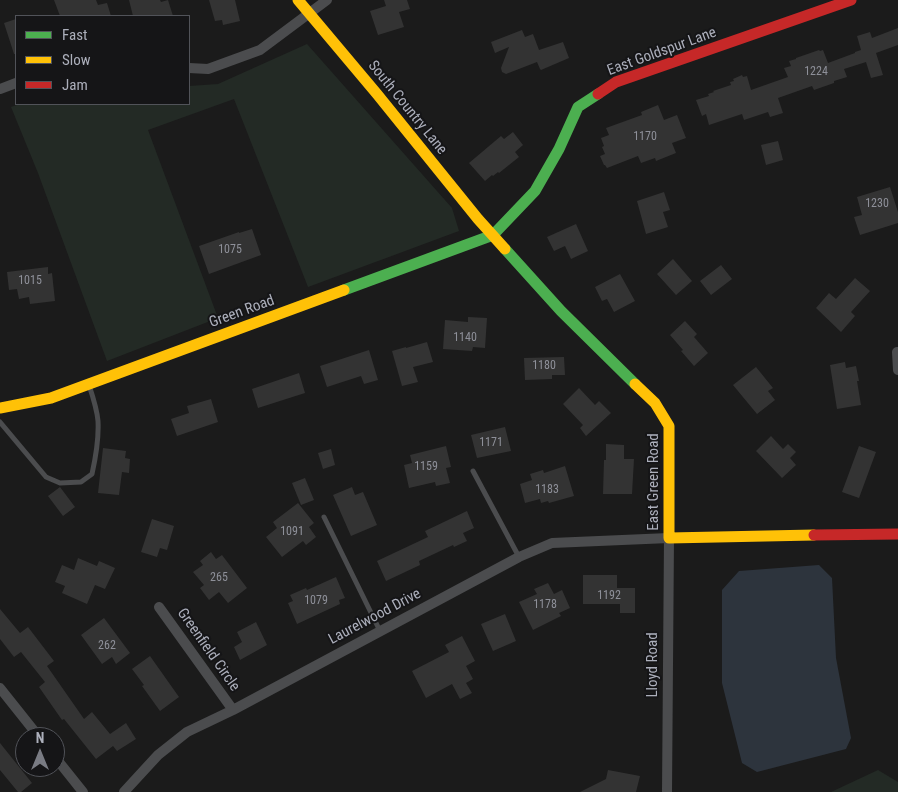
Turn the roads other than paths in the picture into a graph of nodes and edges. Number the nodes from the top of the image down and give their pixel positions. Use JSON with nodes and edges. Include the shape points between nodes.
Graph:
{"nodes":[{"id":1,"x":298,"y":0,"type":"edge"},
{"id":2,"x":327,"y":0,"type":"edge"},
{"id":3,"x":851,"y":0,"type":"edge"},
{"id":4,"x":309,"y":13,"type":"junction"},
{"id":5,"x":190,"y":68,"type":"edge"},
{"id":6,"x":15,"y":83,"type":"edge"},
{"id":7,"x":0,"y":89,"type":"edge"},
{"id":8,"x":493,"y":235,"type":"junction"},
{"id":9,"x":897,"y":352,"type":"edge"},
{"id":10,"x":898,"y":370,"type":"edge"},
{"id":11,"x":89,"y":384,"type":"junction"},
{"id":12,"x":0,"y":408,"type":"edge"},
{"id":13,"x":0,"y":422,"type":"edge"},
{"id":14,"x":473,"y":471,"type":"dead end"},
{"id":15,"x":324,"y":517,"type":"dead end"},
{"id":16,"x":898,"y":534,"type":"edge"},
{"id":17,"x":669,"y":538,"type":"junction"},
{"id":18,"x":519,"y":557,"type":"junction"},
{"id":19,"x":159,"y":607,"type":"dead end"},
{"id":20,"x":380,"y":632,"type":"junction"},
{"id":21,"x":0,"y":688,"type":"edge"},
{"id":22,"x":233,"y":710,"type":"junction"},
{"id":23,"x":31,"y":727,"type":"edge"},
{"id":24,"x":65,"y":770,"type":"edge"},
{"id":25,"x":82,"y":792,"type":"edge"},
{"id":26,"x":124,"y":792,"type":"edge"},
{"id":27,"x":667,"y":792,"type":"edge"}],
"edges":[{"from":1,"to":4,"type":"street","name":"South Country Lane"},
{"from":2,"to":4,"type":"street"},
{"from":3,"to":8,"type":"street","name":"East Goldspur Lane","via":[[616,82],[578,107],[535,191]]},
{"from":4,"to":5,"type":"street","via":[[260,50],[208,69]]},
{"from":4,"to":8,"type":"street","name":"South Country Lane"},
{"from":6,"to":7,"type":"street"},
{"from":8,"to":11,"type":"street","name":"Green Road"},
{"from":8,"to":17,"type":"street","name":"East Green Road","via":[[561,311],[654,403],[669,426]]},
{"from":9,"to":10,"type":"street"},
{"from":11,"to":12,"type":"street","name":"Green Road","via":[[51,398]]},
{"from":11,"to":13,"type":"lane","via":[[98,421],[97,450],[92,474],[81,482],[60,483],[46,477]]},
{"from":14,"to":18,"type":"lane"},
{"from":15,"to":20,"type":"lane"},
{"from":16,"to":17,"type":"street","name":"East Green Road"},
{"from":17,"to":18,"type":"street","name":"Laurelwood Drive","via":[[552,543]]},
{"from":17,"to":27,"type":"street","name":"Lloyd Road"},
{"from":18,"to":20,"type":"street","name":"Laurelwood Drive"},
{"from":19,"to":22,"type":"street","name":"Greenfield Circle"},
{"from":20,"to":22,"type":"street","name":"Laurelwood Drive"},
{"from":21,"to":23,"type":"street"},
{"from":22,"to":26,"type":"street","name":"Laurelwood Drive","via":[[187,732],[158,755]]},
{"from":24,"to":25,"type":"street"}]}
